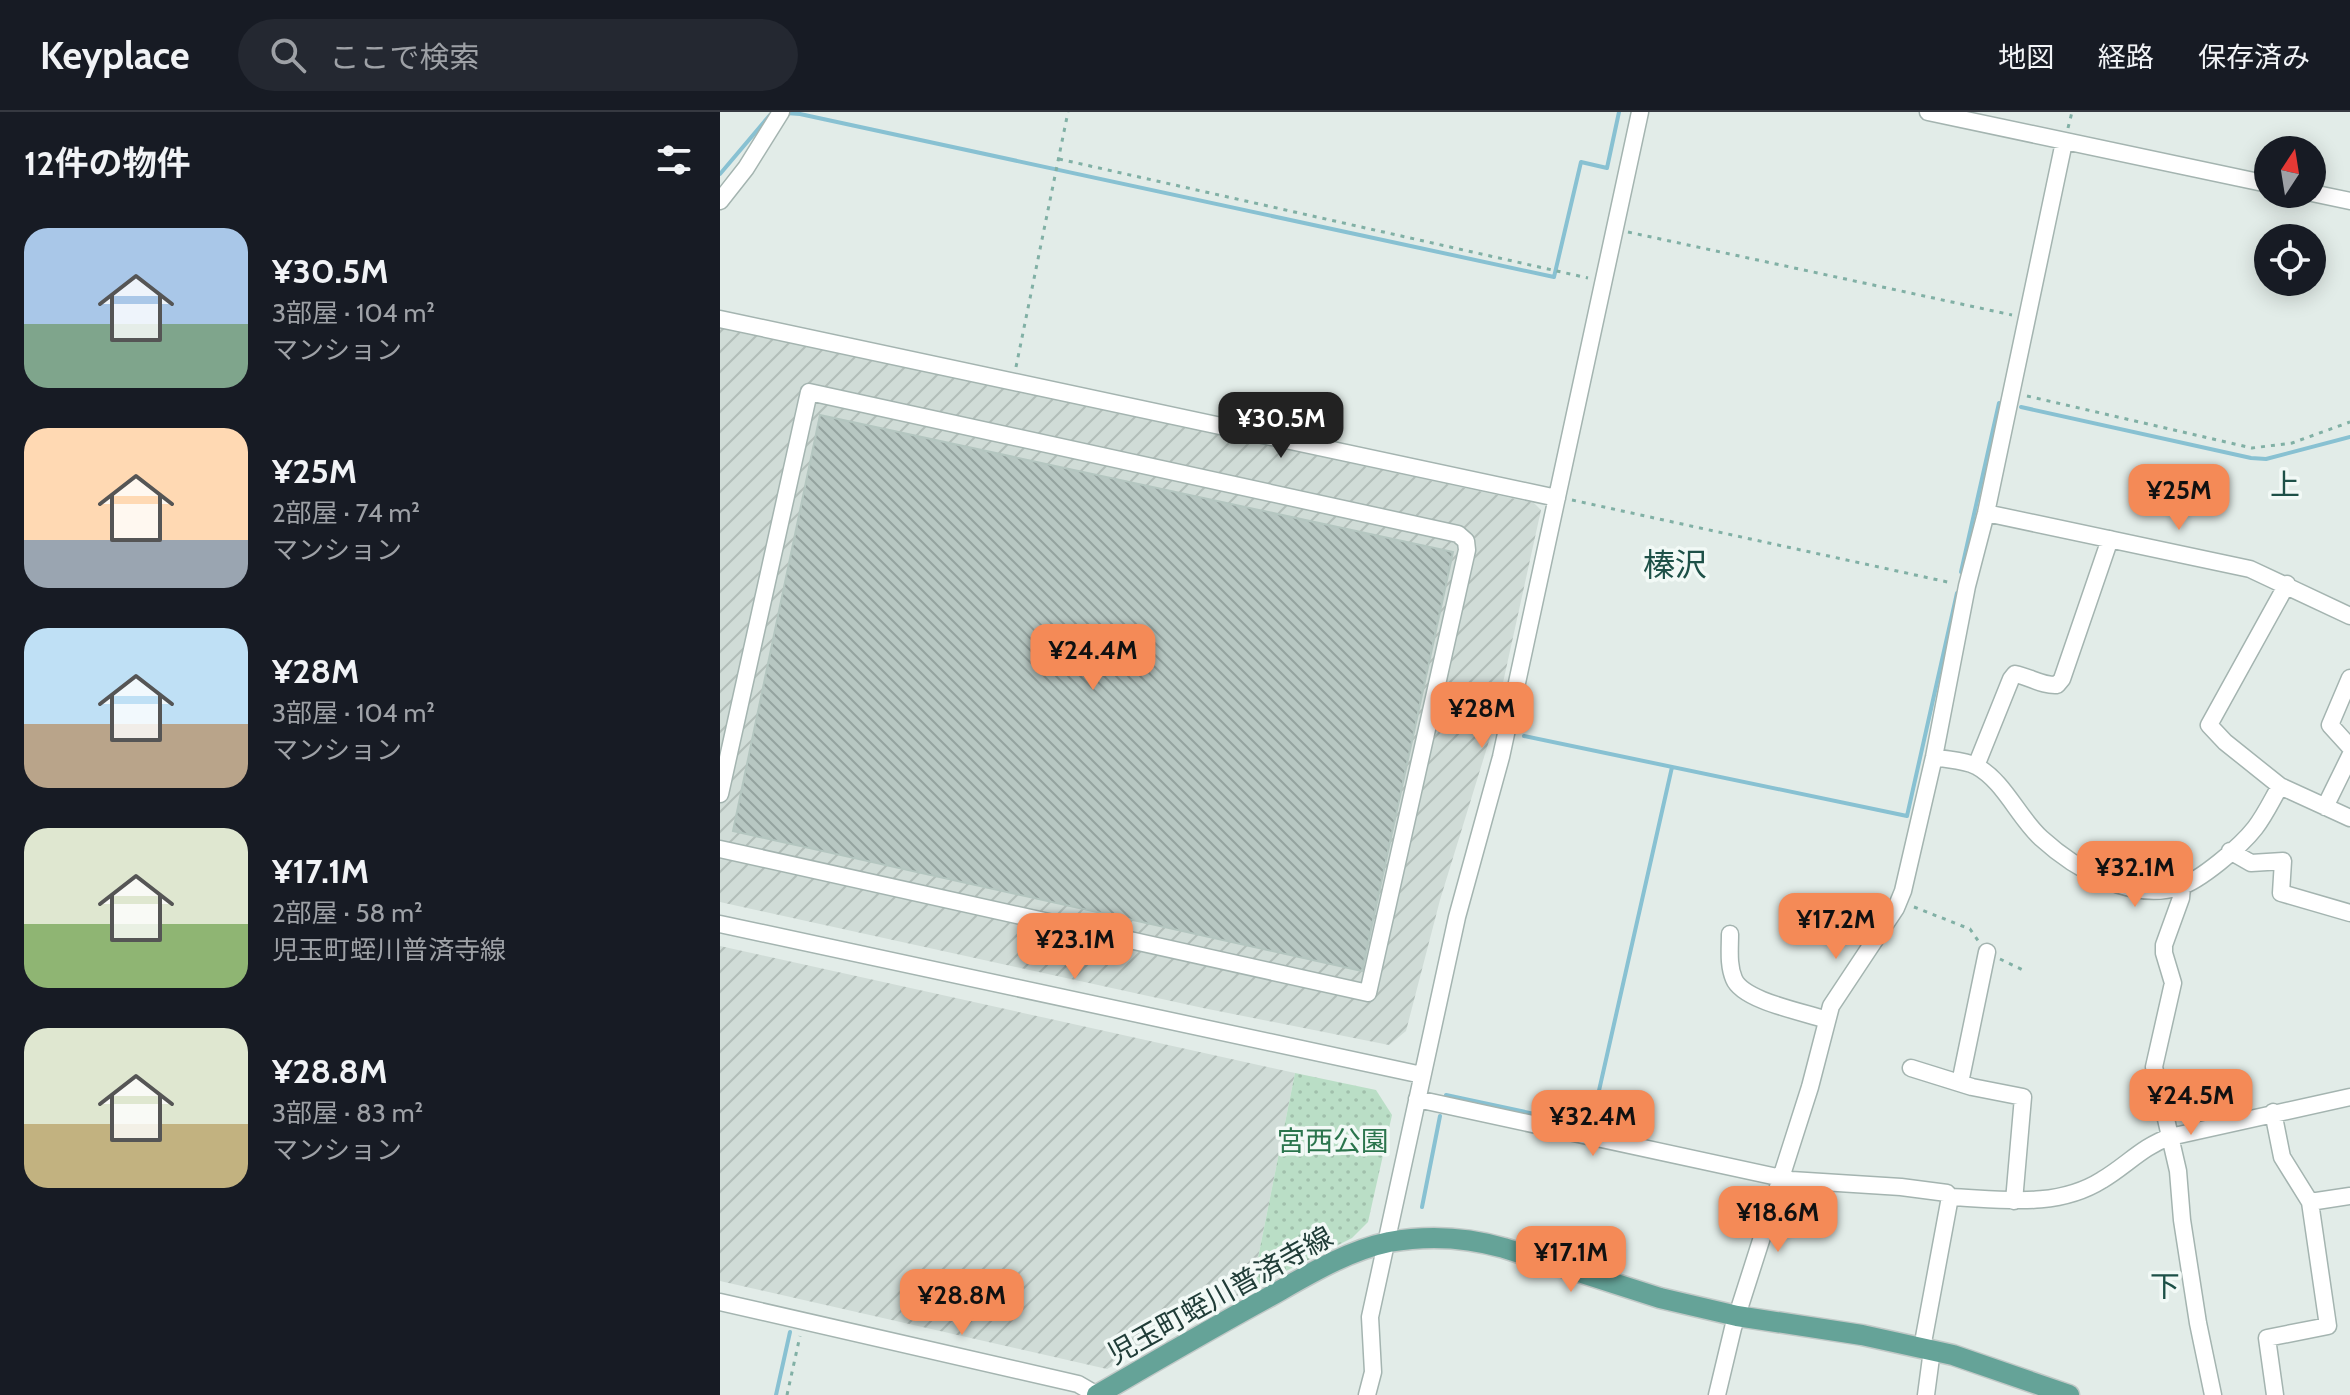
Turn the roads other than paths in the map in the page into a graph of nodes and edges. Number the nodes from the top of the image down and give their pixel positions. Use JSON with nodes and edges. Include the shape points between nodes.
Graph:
{"nodes":[{"id":1,"x":781,"y":112,"type":"edge"},
{"id":2,"x":1640,"y":112,"type":"edge"},
{"id":3,"x":1928,"y":112,"type":"edge"},
{"id":4,"x":2064,"y":142,"type":"junction"},
{"id":5,"x":2254,"y":181,"type":"edge"},
{"id":6,"x":2326,"y":196,"type":"edge"},
{"id":7,"x":720,"y":201,"type":"edge"},
{"id":8,"x":2350,"y":201,"type":"edge"},
{"id":9,"x":720,"y":319,"type":"edge"},
{"id":10,"x":1557,"y":498,"type":"junction"},
{"id":11,"x":1986,"y":513,"type":"junction"},
{"id":12,"x":2110,"y":539,"type":"junction"},
{"id":13,"x":2287,"y":584,"type":"junction"},
{"id":14,"x":2350,"y":616,"type":"edge"},
{"id":15,"x":2350,"y":678,"type":"edge"},
{"id":16,"x":2350,"y":747,"type":"edge"},
{"id":17,"x":2350,"y":756,"type":"edge"},
{"id":18,"x":1934,"y":757,"type":"junction"},
{"id":19,"x":1976,"y":766,"type":"junction"},
{"id":20,"x":2280,"y":786,"type":"junction"},
{"id":21,"x":720,"y":794,"type":"edge"},
{"id":22,"x":2325,"y":807,"type":"junction"},
{"id":23,"x":2350,"y":818,"type":"edge"},
{"id":24,"x":720,"y":849,"type":"edge"},
{"id":25,"x":2230,"y":851,"type":"junction"},
{"id":26,"x":2182,"y":887,"type":"junction"},
{"id":27,"x":2350,"y":913,"type":"edge"},
{"id":28,"x":720,"y":924,"type":"edge"},
{"id":29,"x":1730,"y":934,"type":"dead end"},
{"id":30,"x":1987,"y":952,"type":"road end"},
{"id":31,"x":1827,"y":1020,"type":"junction"},
{"id":32,"x":1911,"y":1068,"type":"dead end"},
{"id":33,"x":1422,"y":1075,"type":"junction"},
{"id":34,"x":1960,"y":1083,"type":"junction"},
{"id":35,"x":2350,"y":1097,"type":"edge"},
{"id":36,"x":1417,"y":1099,"type":"junction"},
{"id":37,"x":2273,"y":1112,"type":"junction"},
{"id":38,"x":2170,"y":1137,"type":"junction"},
{"id":39,"x":1779,"y":1178,"type":"junction"},
{"id":40,"x":2350,"y":1196,"type":"edge"},
{"id":41,"x":1950,"y":1197,"type":"junction"},
{"id":42,"x":2014,"y":1201,"type":"junction"},
{"id":43,"x":2310,"y":1202,"type":"junction"},
{"id":44,"x":1387,"y":1242,"type":"junction"},
{"id":45,"x":720,"y":1302,"type":"edge"},
{"id":46,"x":1737,"y":1316,"type":"junction"},
{"id":47,"x":1927,"y":1349,"type":"junction"},
{"id":48,"x":1097,"y":1395,"type":"edge"},
{"id":49,"x":1367,"y":1395,"type":"edge"},
{"id":50,"x":1717,"y":1395,"type":"edge"},
{"id":51,"x":1926,"y":1395,"type":"edge"},
{"id":52,"x":2069,"y":1395,"type":"edge"},
{"id":53,"x":2213,"y":1395,"type":"edge"},
{"id":54,"x":2275,"y":1395,"type":"edge"}],
"edges":[{"from":1,"to":7,"type":"street"},
{"from":2,"to":10,"type":"street"},
{"from":3,"to":4,"type":"street"},
{"from":4,"to":5,"type":"street"},
{"from":4,"to":11,"type":"street"},
{"from":6,"to":8,"type":"street"},
{"from":9,"to":10,"type":"street"},
{"from":10,"to":33,"type":"street","via":[[1501,757],[1457,917]]},
{"from":11,"to":12,"type":"street"},
{"from":11,"to":18,"type":"street"},
{"from":12,"to":13,"type":"street","via":[[2250,569]]},
{"from":12,"to":19,"type":"street","via":[[2062,679],[2050,686],[2015,674]]},
{"from":13,"to":14,"type":"street"},
{"from":13,"to":20,"type":"street","via":[[2209,725]]},
{"from":15,"to":16,"type":"street","via":[[2330,725]]},
{"from":17,"to":22,"type":"street"},
{"from":18,"to":19,"type":"street"},
{"from":18,"to":31,"type":"street","via":[[1899,901]]},
{"from":19,"to":26,"type":"street","via":[[2025,822],[2068,860],[2132,889]]},
{"from":20,"to":22,"type":"street"},
{"from":20,"to":25,"type":"street","via":[[2255,829]]},
{"from":21,"to":24,"type":"street","via":[[809,392],[1458,534],[1466,541],[1368,993]]},
{"from":22,"to":23,"type":"street"},
{"from":25,"to":26,"type":"street"},
{"from":25,"to":27,"type":"street","via":[[2251,863],[2283,861],[2281,893]]},
{"from":26,"to":38,"type":"street","via":[[2164,945],[2173,983],[2154,1067]]},
{"from":28,"to":33,"type":"street"},
{"from":29,"to":31,"type":"street","via":[[1738,987]]},
{"from":30,"to":34,"type":"street"},
{"from":31,"to":39,"type":"street"},
{"from":32,"to":34,"type":"street"},
{"from":33,"to":36,"type":"street"},
{"from":34,"to":42,"type":"street","via":[[2023,1097]]},
{"from":35,"to":37,"type":"street"},
{"from":36,"to":39,"type":"street"},
{"from":36,"to":44,"type":"street"},
{"from":37,"to":38,"type":"street"},
{"from":37,"to":43,"type":"street","via":[[2282,1157]]},
{"from":38,"to":42,"type":"street","via":[[2082,1190]]},
{"from":38,"to":53,"type":"street"},
{"from":39,"to":41,"type":"street","via":[[1901,1187]]},
{"from":39,"to":46,"type":"street"},
{"from":40,"to":43,"type":"street"},
{"from":41,"to":42,"type":"street"},
{"from":41,"to":47,"type":"street"},
{"from":43,"to":54,"type":"street","via":[[2328,1326],[2267,1338]]},
{"from":44,"to":46,"type":"main road","name":"児玉町蛭川普済寺線","via":[[1442,1237],[1484,1242],[1637,1292]]},
{"from":44,"to":48,"type":"main road","name":"児玉町蛭川普済寺線","via":[[1325,1266]]},
{"from":44,"to":49,"type":"street","via":[[1370,1317],[1373,1372]]},
{"from":45,"to":48,"type":"street","via":[[1078,1384]]},
{"from":46,"to":47,"type":"main road","name":"児玉町蛭川普済寺線"},
{"from":46,"to":50,"type":"street"},
{"from":47,"to":51,"type":"street"},
{"from":47,"to":52,"type":"main road","name":"児玉町蛭川普済寺線"}]}
